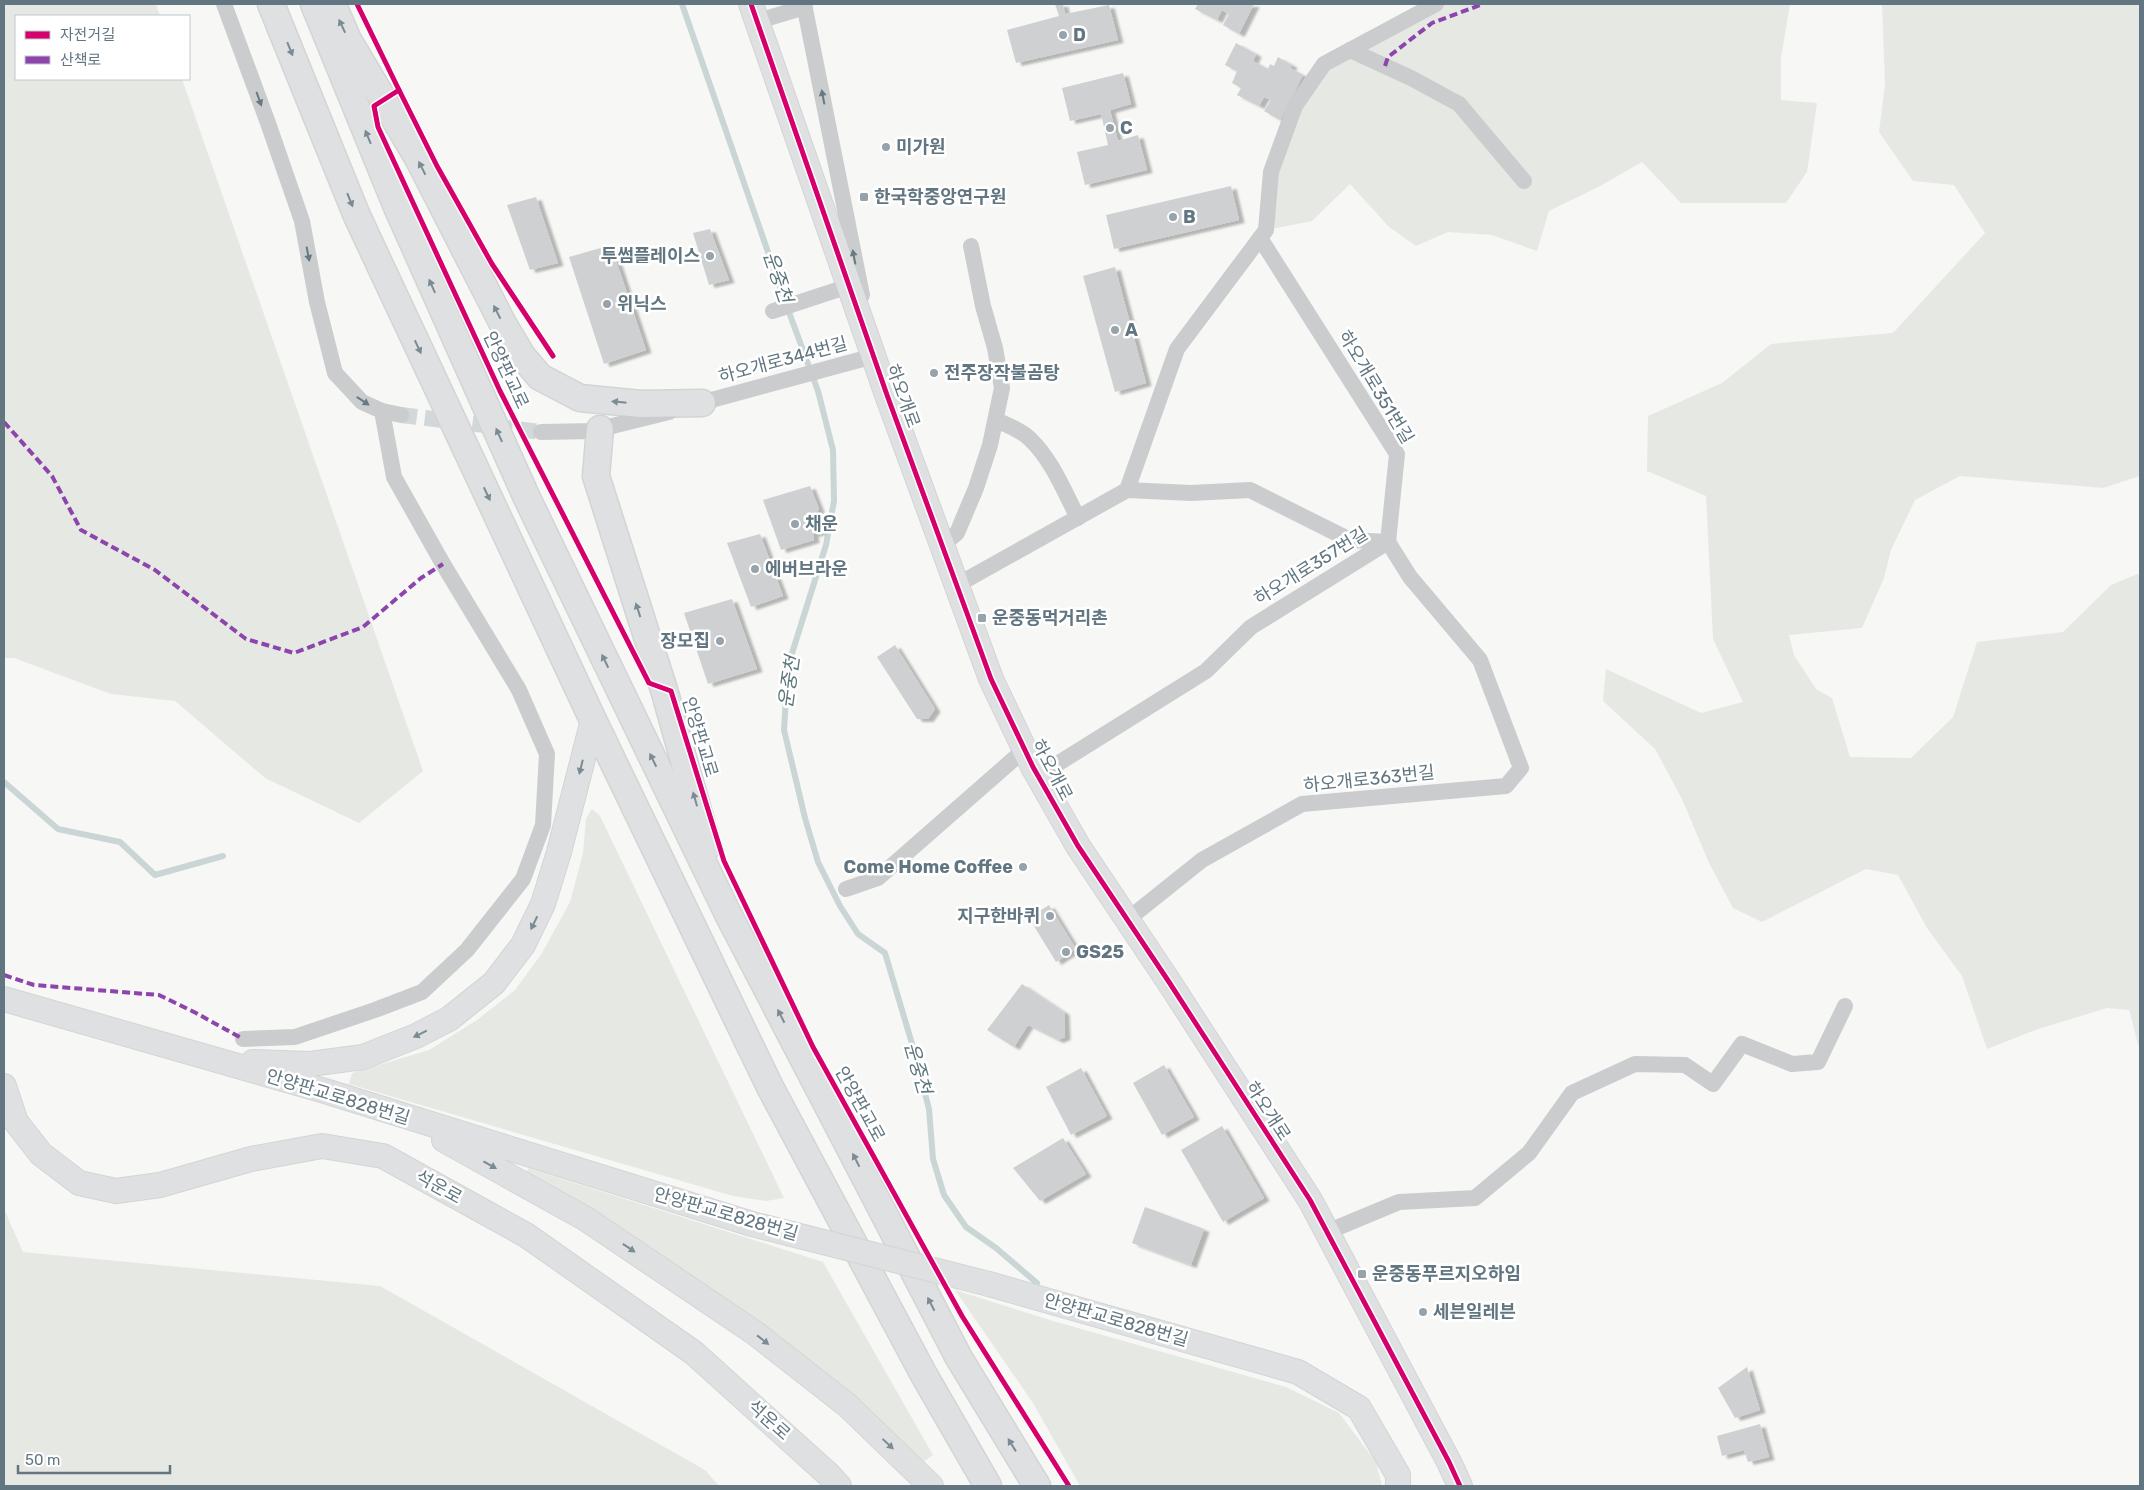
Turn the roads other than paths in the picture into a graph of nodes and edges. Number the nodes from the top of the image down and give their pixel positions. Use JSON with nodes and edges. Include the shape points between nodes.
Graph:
{"nodes":[{"id":1,"x":224,"y":4,"type":"edge"},
{"id":2,"x":271,"y":4,"type":"edge"},
{"id":3,"x":314,"y":4,"type":"edge"},
{"id":4,"x":332,"y":4,"type":"edge"},
{"id":5,"x":1436,"y":4,"type":"edge"},
{"id":6,"x":804,"y":5,"type":"edge"},
{"id":7,"x":754,"y":12,"type":"edge"},
{"id":8,"x":1350,"y":50,"type":"junction"},
{"id":9,"x":1524,"y":181,"type":"dead end"},
{"id":10,"x":1260,"y":238,"type":"junction"},
{"id":11,"x":971,"y":246,"type":"dead end"},
{"id":12,"x":849,"y":286,"type":"junction"},
{"id":13,"x":773,"y":312,"type":"dead end"},
{"id":14,"x":874,"y":356,"type":"junction"},
{"id":15,"x":702,"y":403,"type":"junction"},
{"id":16,"x":382,"y":411,"type":"junction"},
{"id":17,"x":401,"y":415,"type":"tunnel mouth"},
{"id":18,"x":996,"y":420,"type":"junction"},
{"id":19,"x":600,"y":429,"type":"junction"},
{"id":20,"x":542,"y":432,"type":"tunnel mouth"},
{"id":21,"x":1127,"y":490,"type":"junction"},
{"id":22,"x":1078,"y":518,"type":"junction"},
{"id":23,"x":1388,"y":542,"type":"junction"},
{"id":24,"x":942,"y":545,"type":"junction"},
{"id":25,"x":957,"y":585,"type":"junction"},
{"id":26,"x":593,"y":720,"type":"junction"},
{"id":27,"x":1024,"y":750,"type":"junction"},
{"id":28,"x":1521,"y":768,"type":"joint"},
{"id":29,"x":1038,"y":776,"type":"junction"},
{"id":30,"x":846,"y":889,"type":"dead end"},
{"id":31,"x":728,"y":914,"type":"junction"},
{"id":32,"x":1127,"y":920,"type":"junction"},
{"id":33,"x":4,"y":999,"type":"edge"},
{"id":34,"x":1845,"y":1006,"type":"dead end"},
{"id":35,"x":243,"y":1039,"type":"dead end"},
{"id":36,"x":226,"y":1063,"type":"junction"},
{"id":37,"x":4,"y":1086,"type":"edge"},
{"id":38,"x":401,"y":1116,"type":"junction"},
{"id":39,"x":1327,"y":1232,"type":"junction"},
{"id":40,"x":839,"y":1486,"type":"edge"},
{"id":41,"x":931,"y":1486,"type":"edge"},
{"id":42,"x":988,"y":1486,"type":"edge"},
{"id":43,"x":1037,"y":1486,"type":"edge"},
{"id":44,"x":1398,"y":1486,"type":"edge"},
{"id":45,"x":1460,"y":1486,"type":"edge"}],
"edges":[{"from":1,"to":16,"type":"street","one_way":true,"via":[[302,222],[335,373],[362,402]]},
{"from":2,"to":26,"type":"main road","one_way":true,"via":[[357,216]]},
{"from":31,"to":3,"type":"main road","name":"안양판교로","one_way":true,"via":[[522,487],[397,208]]},
{"from":15,"to":4,"type":"main road","one_way":true,"via":[[641,404],[580,398],[540,377],[522,356],[503,324],[418,158],[348,40]]},
{"from":5,"to":8,"type":"street"},
{"from":6,"to":7,"type":"street"},
{"from":14,"to":6,"type":"street","one_way":true},
{"from":7,"to":12,"type":"street","name":"하오개로"},
{"from":8,"to":9,"type":"street","via":[[1458,104]]},
{"from":8,"to":10,"type":"street","via":[[1324,64],[1295,106],[1271,172],[1266,230]]},
{"from":10,"to":21,"type":"street","via":[[1177,349]]},
{"from":10,"to":23,"type":"street","name":"하오개로351번길","via":[[1396,454]]},
{"from":11,"to":18,"type":"street","via":[[1001,380]]},
{"from":12,"to":13,"type":"street"},
{"from":12,"to":14,"type":"street","name":"하오개로"},
{"from":14,"to":15,"type":"street","name":"하오개로344번길"},
{"from":14,"to":24,"type":"street","name":"하오개로"},
{"from":15,"to":19,"type":"street","name":"하오개로344번길"},
{"from":16,"to":17,"type":"street"},
{"from":16,"to":35,"type":"street","via":[[394,476],[519,690],[547,754],[543,826],[523,879],[467,950],[422,992],[295,1037]]},
{"from":18,"to":22,"type":"street","via":[[1029,437],[1058,479]]},
{"from":18,"to":24,"type":"street","via":[[963,520],[957,533]]},
{"from":19,"to":20,"type":"street","name":"하오개로344번길"},
{"from":31,"to":19,"type":"main road","one_way":true,"via":[[665,693],[596,476]]},
{"from":21,"to":22,"type":"street"},
{"from":21,"to":23,"type":"street","via":[[1191,493],[1250,490],[1350,540]]},
{"from":22,"to":25,"type":"street"},
{"from":23,"to":28,"type":"street","name":"하오개로357번길","via":[[1410,577],[1480,660]]},
{"from":23,"to":29,"type":"street","name":"하오개로357번길","via":[[1251,627],[1206,671]]},
{"from":24,"to":25,"type":"street","name":"하오개로"},
{"from":25,"to":27,"type":"street","name":"하오개로","via":[[991,678]]},
{"from":26,"to":36,"type":"street","one_way":true,"via":[[543,904],[522,946],[494,983],[449,1019],[363,1057],[310,1064]]},
{"from":26,"to":42,"type":"main road","via":[[770,1087],[924,1375]]},
{"from":27,"to":29,"type":"street","name":"하오개로"},
{"from":27,"to":30,"type":"street","name":"하오개로","via":[[878,878]]},
{"from":28,"to":32,"type":"street","name":"하오개로363번길","via":[[1506,786],[1302,804],[1202,860]]},
{"from":29,"to":32,"type":"street","name":"하오개로","via":[[1078,846]]},
{"from":43,"to":31,"type":"main road","name":"안양판교로","one_way":true,"via":[[959,1358]]},
{"from":32,"to":39,"type":"street","name":"하오개로"},
{"from":33,"to":36,"type":"street","name":"안양판교로828번길"},
{"from":34,"to":39,"type":"street","via":[[1818,1062],[1792,1064],[1742,1044],[1713,1084],[1685,1065],[1635,1064],[1572,1093],[1529,1153],[1475,1198],[1398,1202]]},
{"from":36,"to":38,"type":"street","name":"안양판교로828번길"},
{"from":37,"to":40,"type":"street","name":"석운로","via":[[16,1122],[41,1154],[79,1183],[116,1191],[160,1185],[251,1159],[322,1146],[383,1156],[526,1234],[694,1353]]},
{"from":38,"to":41,"type":"street","one_way":true,"via":[[586,1218],[755,1333],[846,1405]]},
{"from":38,"to":44,"type":"street","name":"안양판교로828번길","bridge":true,"via":[[752,1224],[989,1284],[1298,1372],[1359,1408],[1398,1475]]},
{"from":39,"to":45,"type":"street","name":"하오개로"}]}
